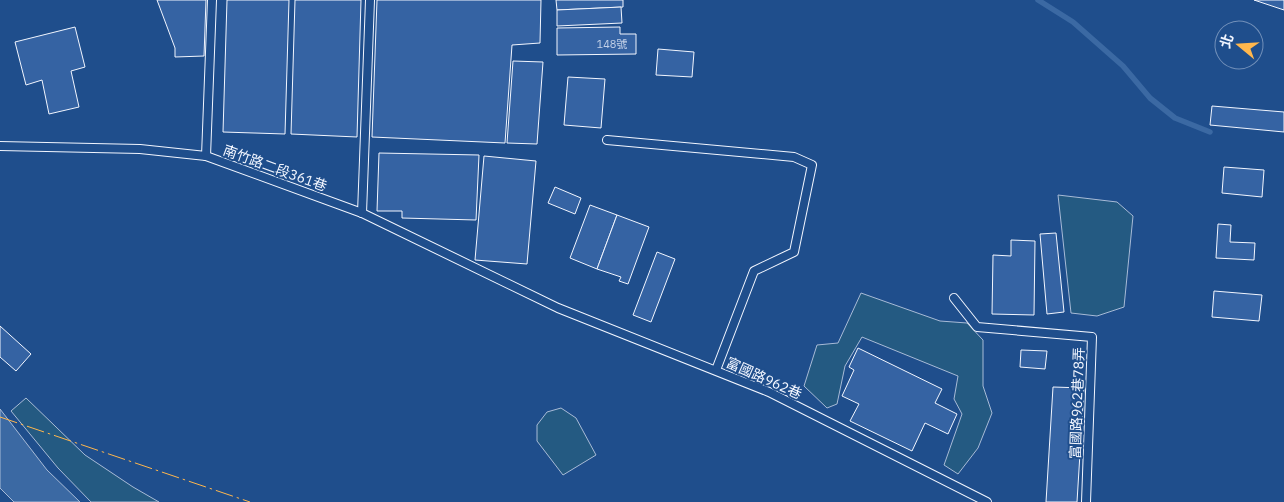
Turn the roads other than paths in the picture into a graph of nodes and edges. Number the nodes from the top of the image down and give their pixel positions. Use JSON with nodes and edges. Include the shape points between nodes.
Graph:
{"nodes":[{"id":1,"x":212,"y":0,"type":"edge"},
{"id":2,"x":370,"y":0,"type":"edge"},
{"id":3,"x":607,"y":140,"type":"dead end"},
{"id":4,"x":0,"y":146,"type":"edge"},
{"id":5,"x":206,"y":156,"type":"junction"},
{"id":6,"x":362,"y":213,"type":"junction"},
{"id":7,"x":523,"y":291,"type":"joint"},
{"id":8,"x":954,"y":298,"type":"dead end"},
{"id":9,"x":716,"y":370,"type":"junction"},
{"id":10,"x":987,"y":502,"type":"edge"},
{"id":11,"x":1086,"y":502,"type":"edge"}],
"edges":[{"from":1,"to":5,"type":"lane"},
{"from":2,"to":6,"type":"lane"},
{"from":3,"to":9,"type":"lane","via":[[794,157],[812,165],[794,252],[754,271]]},
{"from":4,"to":5,"type":"lane","name":"南竹路二段361巷","via":[[140,149]]},
{"from":5,"to":6,"type":"lane","name":"南竹路二段361巷"},
{"from":6,"to":7,"type":"lane","name":"南竹路二段361巷"},
{"from":7,"to":9,"type":"lane","name":"富國路962巷"},
{"from":8,"to":11,"type":"lane","name":"富國路962巷78弄","via":[[977,327],[1092,338]]},
{"from":9,"to":10,"type":"lane","name":"富國路962巷","via":[[769,392]]}]}
